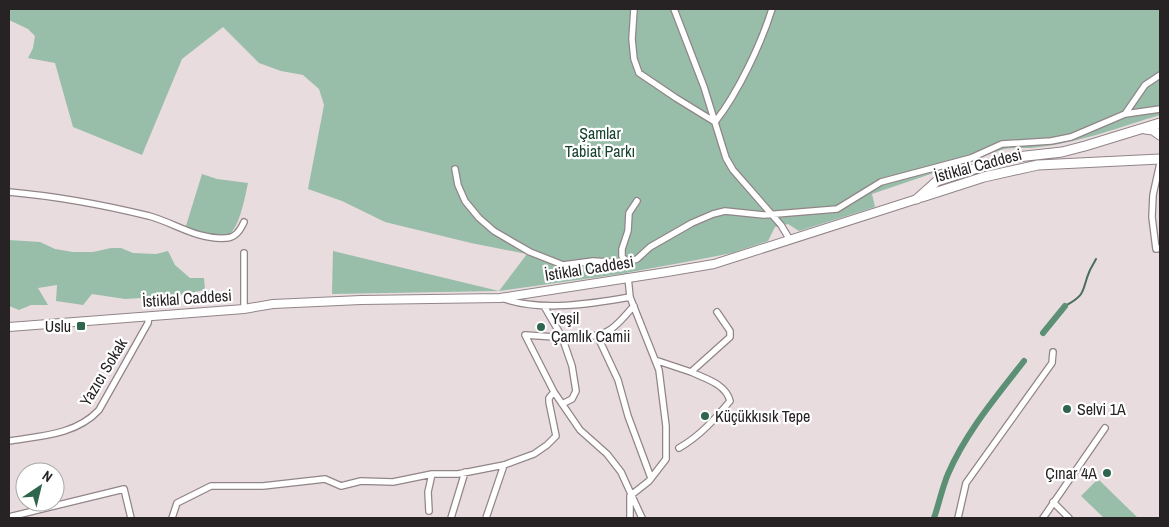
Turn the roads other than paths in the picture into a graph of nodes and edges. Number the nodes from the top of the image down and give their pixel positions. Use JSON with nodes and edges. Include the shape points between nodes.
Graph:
{"nodes":[{"id":1,"x":634,"y":9,"type":"edge"},
{"id":2,"x":674,"y":9,"type":"edge"},
{"id":3,"x":772,"y":9,"type":"edge"},
{"id":4,"x":1160,"y":75,"type":"edge"},
{"id":5,"x":1160,"y":109,"type":"edge"},
{"id":6,"x":1125,"y":114,"type":"junction"},
{"id":7,"x":715,"y":122,"type":"junction"},
{"id":8,"x":1160,"y":124,"type":"edge"},
{"id":9,"x":1143,"y":129,"type":"junction"},
{"id":10,"x":1160,"y":135,"type":"edge"},
{"id":11,"x":1160,"y":153,"type":"edge"},
{"id":12,"x":1160,"y":159,"type":"edge"},
{"id":13,"x":1146,"y":160,"type":"junction"},
{"id":14,"x":1160,"y":163,"type":"edge"},
{"id":15,"x":455,"y":168,"type":"dead end"},
{"id":16,"x":9,"y":192,"type":"edge"},
{"id":17,"x":917,"y":199,"type":"junction"},
{"id":18,"x":637,"y":202,"type":"dead end"},
{"id":19,"x":771,"y":214,"type":"junction"},
{"id":20,"x":244,"y":222,"type":"dead end"},
{"id":21,"x":790,"y":240,"type":"junction"},
{"id":22,"x":1160,"y":248,"type":"edge"},
{"id":23,"x":244,"y":253,"type":"dead end"},
{"id":24,"x":627,"y":263,"type":"junction"},
{"id":25,"x":628,"y":277,"type":"junction"},
{"id":26,"x":630,"y":297,"type":"junction"},
{"id":27,"x":500,"y":298,"type":"junction"},
{"id":28,"x":544,"y":306,"type":"junction"},
{"id":29,"x":634,"y":306,"type":"junction"},
{"id":30,"x":244,"y":308,"type":"junction"},
{"id":31,"x":717,"y":312,"type":"dead end"},
{"id":32,"x":149,"y":316,"type":"junction"},
{"id":33,"x":9,"y":327,"type":"edge"},
{"id":34,"x":597,"y":335,"type":"junction"},
{"id":35,"x":562,"y":337,"type":"junction"},
{"id":36,"x":1053,"y":352,"type":"dead end"},
{"id":37,"x":656,"y":360,"type":"junction"},
{"id":38,"x":691,"y":372,"type":"junction"},
{"id":39,"x":554,"y":392,"type":"junction"},
{"id":40,"x":562,"y":404,"type":"junction"},
{"id":41,"x":1106,"y":428,"type":"dead end"},
{"id":42,"x":9,"y":441,"type":"edge"},
{"id":43,"x":679,"y":448,"type":"dead end"},
{"id":44,"x":504,"y":466,"type":"junction"},
{"id":45,"x":466,"y":472,"type":"junction"},
{"id":46,"x":432,"y":474,"type":"junction"},
{"id":47,"x":652,"y":478,"type":"junction"},
{"id":48,"x":630,"y":496,"type":"junction"},
{"id":49,"x":1053,"y":502,"type":"junction"},
{"id":50,"x":430,"y":511,"type":"dead end"},
{"id":51,"x":9,"y":517,"type":"edge"},
{"id":52,"x":131,"y":518,"type":"edge"},
{"id":53,"x":172,"y":518,"type":"edge"},
{"id":54,"x":451,"y":518,"type":"edge"},
{"id":55,"x":486,"y":518,"type":"edge"},
{"id":56,"x":630,"y":518,"type":"edge"},
{"id":57,"x":642,"y":518,"type":"edge"},
{"id":58,"x":958,"y":518,"type":"edge"},
{"id":59,"x":1043,"y":518,"type":"edge"},
{"id":60,"x":1069,"y":518,"type":"edge"}],
"edges":[{"from":1,"to":7,"type":"street","via":[[632,40],[639,73]]},
{"from":2,"to":7,"type":"street"},
{"from":3,"to":7,"type":"street","via":[[740,83]]},
{"from":4,"to":6,"type":"street","via":[[1145,85]]},
{"from":5,"to":6,"type":"street"},
{"from":6,"to":19,"type":"street","via":[[1071,137],[1051,142],[1002,144],[971,158],[887,180],[837,209]]},
{"from":7,"to":19,"type":"street","via":[[726,158]]},
{"from":8,"to":9,"type":"main road","name":"İstiklal Caddesi"},
{"from":9,"to":10,"type":"main road"},
{"from":9,"to":17,"type":"main road","name":"İstiklal Caddesi","via":[[1062,152],[1008,158],[937,181]]},
{"from":11,"to":13,"type":"main road"},
{"from":12,"to":13,"type":"main road","name":"İstiklal Caddesi"},
{"from":13,"to":17,"type":"main road","name":"İstiklal Caddesi","via":[[1038,165],[962,183]]},
{"from":14,"to":22,"type":"street","via":[[1152,217],[1156,249]]},
{"from":15,"to":24,"type":"street","via":[[465,201],[479,218],[530,252],[564,265],[592,261],[618,265]]},
{"from":16,"to":20,"type":"street","via":[[150,217],[200,236],[227,238],[240,231]]},
{"from":17,"to":21,"type":"main road","name":"İstiklal Caddesi"},
{"from":18,"to":24,"type":"street","via":[[629,213],[622,249]]},
{"from":19,"to":21,"type":"street"},
{"from":19,"to":24,"type":"street","via":[[725,211],[713,214],[670,235],[638,259]]},
{"from":21,"to":25,"type":"main road","name":"İstiklal Caddesi","via":[[714,264]]},
{"from":23,"to":30,"type":"street"},
{"from":25,"to":26,"type":"street"},
{"from":25,"to":27,"type":"main road","name":"İstiklal Caddesi"},
{"from":26,"to":28,"type":"street"},
{"from":26,"to":29,"type":"street"},
{"from":27,"to":28,"type":"street"},
{"from":27,"to":30,"type":"main road","name":"İstiklal Caddesi","via":[[361,300]]},
{"from":28,"to":35,"type":"street"},
{"from":29,"to":34,"type":"street","via":[[607,332]]},
{"from":29,"to":37,"type":"street"},
{"from":30,"to":32,"type":"main road","name":"İstiklal Caddesi"},
{"from":31,"to":38,"type":"street","via":[[730,331],[730,337]]},
{"from":32,"to":33,"type":"main road","name":"İstiklal Caddesi"},
{"from":32,"to":42,"type":"street","name":"Yazıcı Sokak","via":[[148,323],[93,417],[62,433]]},
{"from":34,"to":35,"type":"street"},
{"from":34,"to":47,"type":"street","via":[[618,380]]},
{"from":35,"to":39,"type":"street","via":[[525,335]]},
{"from":35,"to":40,"type":"street","via":[[576,390],[572,398]]},
{"from":36,"to":58,"type":"street","via":[[1052,363],[966,483]]},
{"from":37,"to":38,"type":"street"},
{"from":37,"to":47,"type":"street","via":[[666,426],[666,459]]},
{"from":38,"to":43,"type":"street","via":[[719,385],[730,400],[713,422]]},
{"from":39,"to":40,"type":"street"},
{"from":39,"to":44,"type":"street","via":[[549,402],[556,436],[534,454]]},
{"from":40,"to":48,"type":"street","via":[[580,430],[607,454],[621,472]]},
{"from":41,"to":49,"type":"street"},
{"from":44,"to":45,"type":"street"},
{"from":44,"to":55,"type":"street"},
{"from":45,"to":46,"type":"street"},
{"from":45,"to":54,"type":"street"},
{"from":46,"to":50,"type":"street","via":[[428,492]]},
{"from":46,"to":53,"type":"street","via":[[393,482],[341,486],[325,478],[263,486],[211,486],[177,503]]},
{"from":47,"to":48,"type":"street"},
{"from":48,"to":56,"type":"street"},
{"from":48,"to":57,"type":"street"},
{"from":49,"to":59,"type":"street"},
{"from":49,"to":60,"type":"street"},
{"from":51,"to":52,"type":"street","via":[[124,489]]}]}
